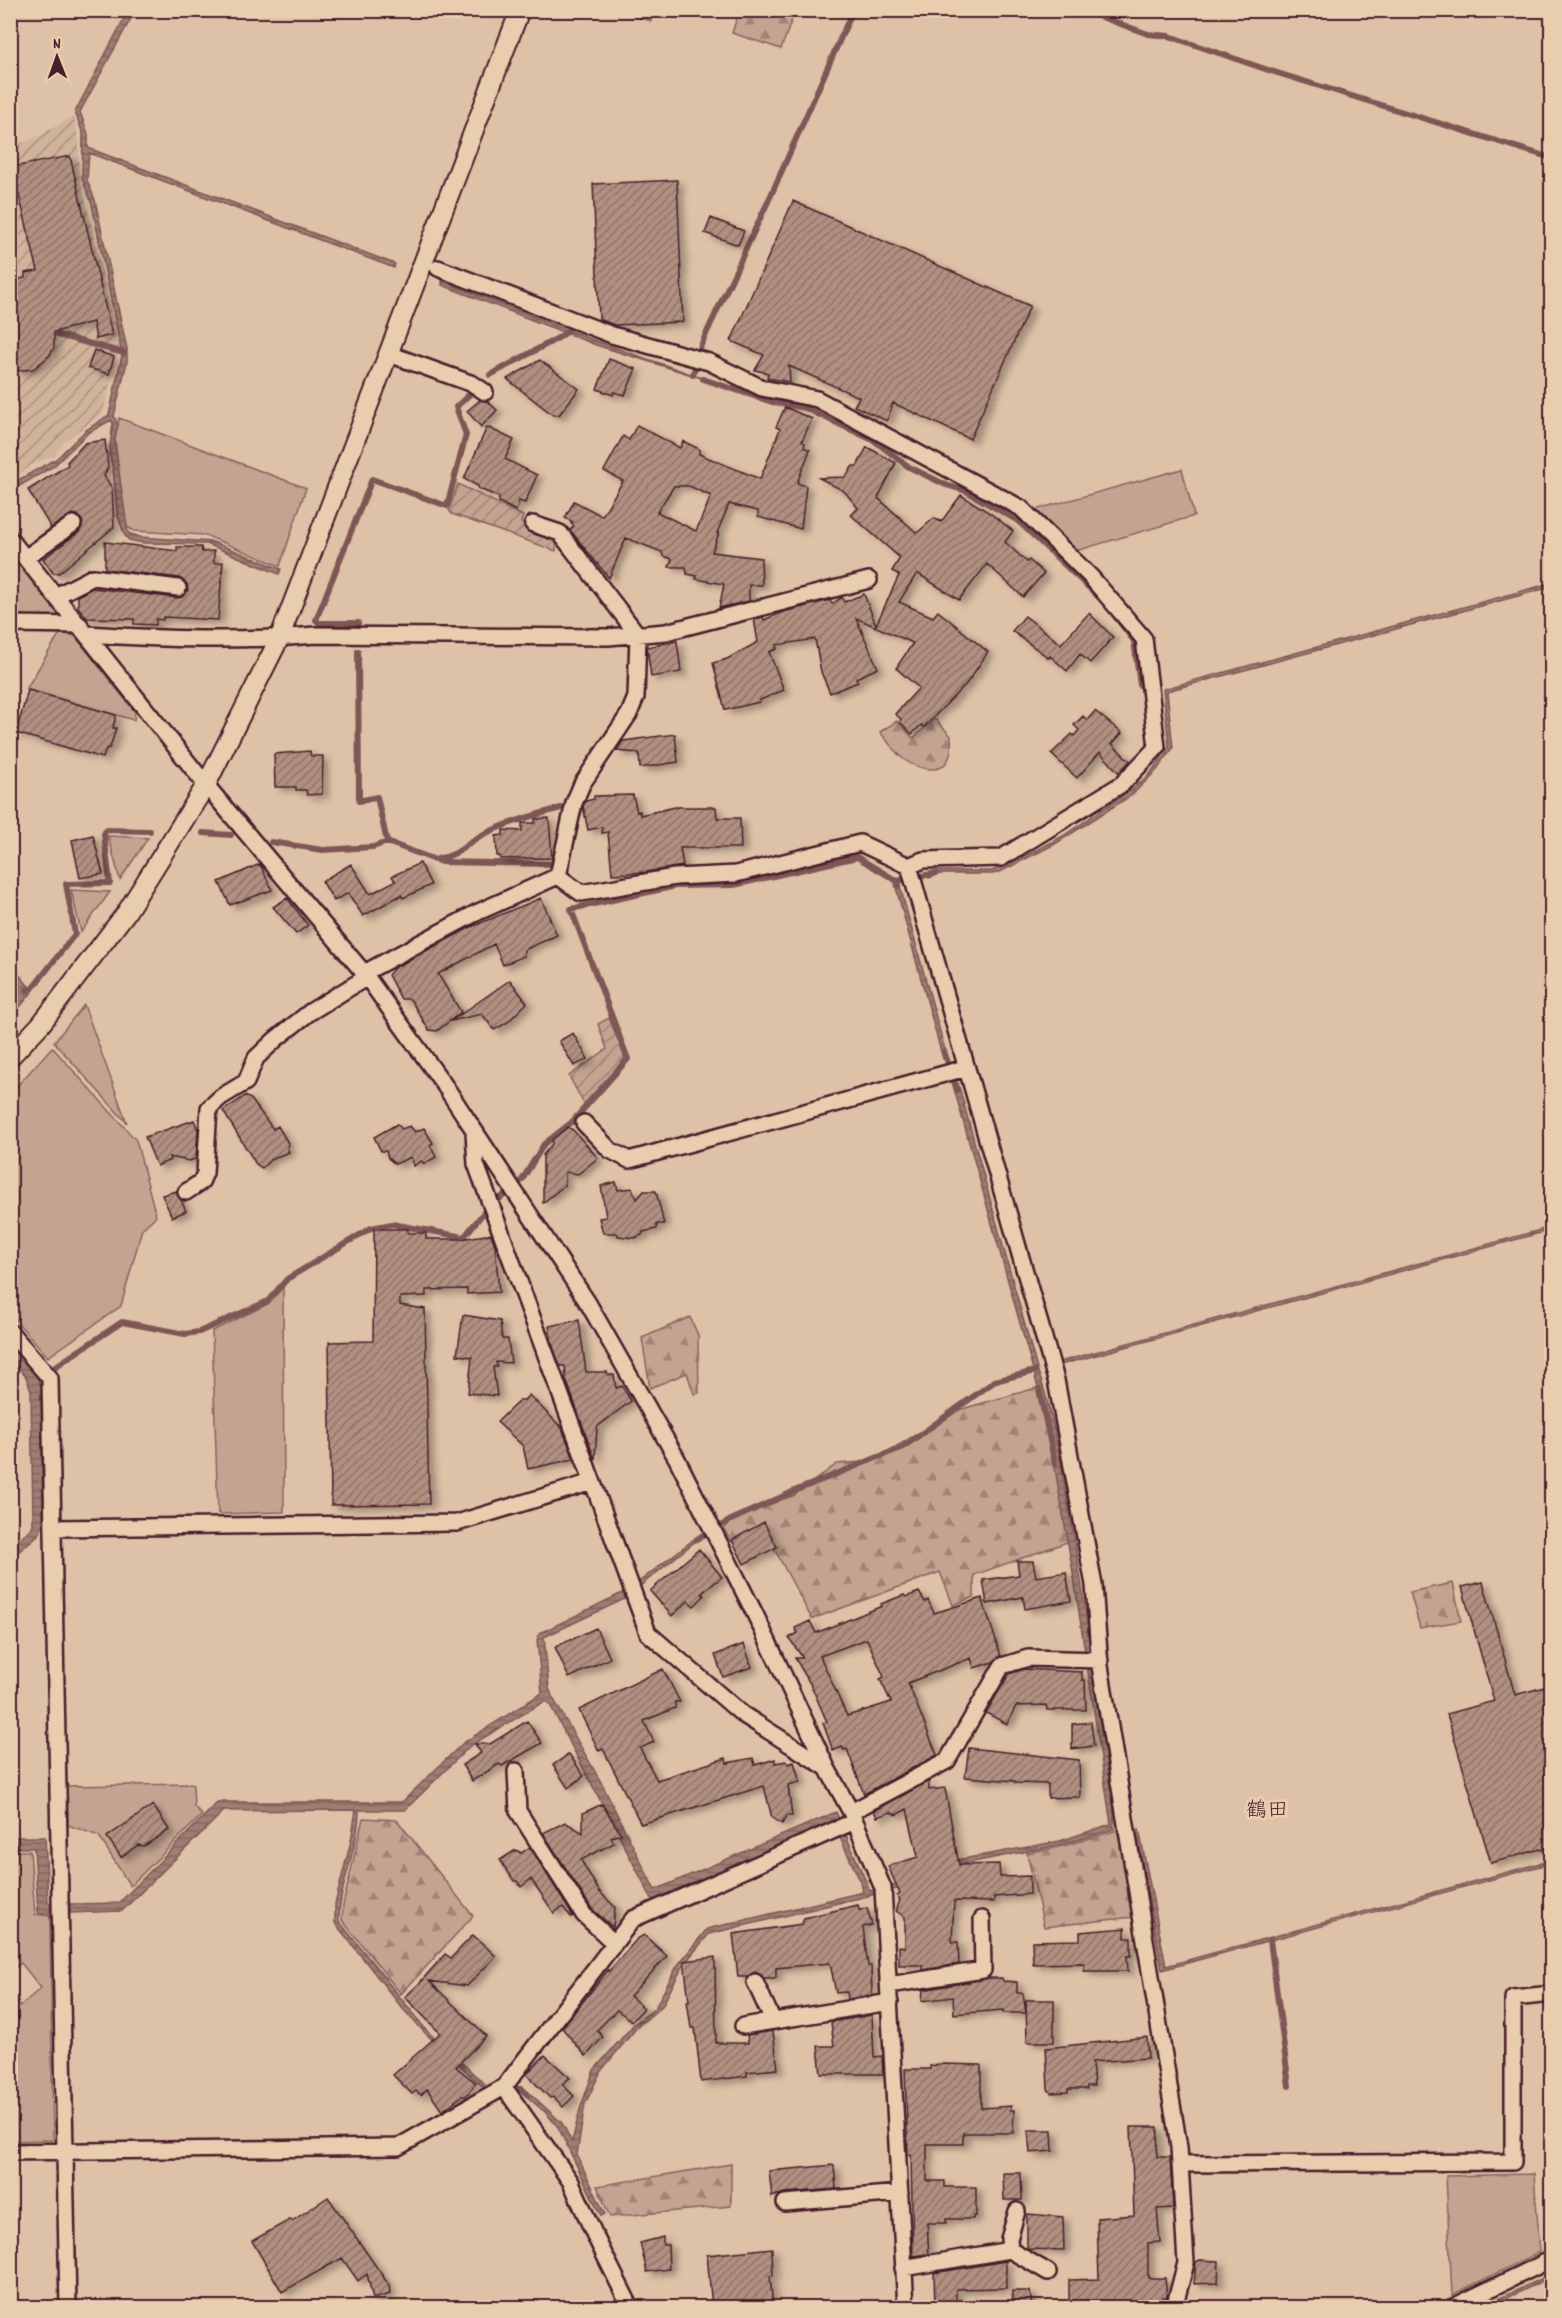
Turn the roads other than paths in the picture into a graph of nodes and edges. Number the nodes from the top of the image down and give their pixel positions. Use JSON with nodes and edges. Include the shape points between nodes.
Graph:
{"nodes":[{"id":1,"x":520,"y":10,"type":"edge"},
{"id":2,"x":438,"y":267,"type":"dead end"},
{"id":3,"x":389,"y":354,"type":"junction"},
{"id":4,"x":485,"y":392,"type":"dead end"},
{"id":5,"x":73,"y":524,"type":"dead end"},
{"id":6,"x":533,"y":524,"type":"dead end"},
{"id":7,"x":10,"y":539,"type":"edge"},
{"id":8,"x":25,"y":558,"type":"junction"},
{"id":9,"x":869,"y":580,"type":"dead end"},
{"id":10,"x":178,"y":588,"type":"dead end"},
{"id":11,"x":56,"y":596,"type":"junction"},
{"id":12,"x":10,"y":624,"type":"edge"},
{"id":13,"x":83,"y":630,"type":"junction"},
{"id":14,"x":638,"y":635,"type":"junction"},
{"id":15,"x":279,"y":639,"type":"junction"},
{"id":16,"x":206,"y":785,"type":"junction"},
{"id":17,"x":909,"y":866,"type":"junction"},
{"id":18,"x":558,"y":876,"type":"junction"},
{"id":19,"x":366,"y":975,"type":"junction"},
{"id":20,"x":10,"y":1057,"type":"edge"},
{"id":21,"x":966,"y":1068,"type":"junction"},
{"id":22,"x":584,"y":1123,"type":"dead end"},
{"id":23,"x":474,"y":1130,"type":"junction"},
{"id":24,"x":186,"y":1192,"type":"dead end"},
{"id":25,"x":10,"y":1332,"type":"edge"},
{"id":26,"x":592,"y":1482,"type":"junction"},
{"id":27,"x":53,"y":1528,"type":"junction"},
{"id":28,"x":1100,"y":1660,"type":"junction"},
{"id":29,"x":827,"y":1768,"type":"junction"},
{"id":30,"x":516,"y":1771,"type":"dead end"},
{"id":31,"x":853,"y":1816,"type":"junction"},
{"id":32,"x":982,"y":1919,"type":"dead end"},
{"id":33,"x":614,"y":1943,"type":"junction"},
{"id":34,"x":755,"y":1982,"type":"dead end"},
{"id":35,"x":889,"y":1985,"type":"junction"},
{"id":36,"x":1551,"y":1994,"type":"edge"},
{"id":37,"x":890,"y":2002,"type":"junction"},
{"id":38,"x":773,"y":2021,"type":"junction"},
{"id":39,"x":743,"y":2026,"type":"dead end"},
{"id":40,"x":504,"y":2087,"type":"junction"},
{"id":41,"x":64,"y":2151,"type":"junction"},
{"id":42,"x":10,"y":2152,"type":"edge"},
{"id":43,"x":1180,"y":2164,"type":"junction"},
{"id":44,"x":900,"y":2193,"type":"junction"},
{"id":45,"x":785,"y":2203,"type":"dead end"},
{"id":46,"x":1017,"y":2211,"type":"dead end"},
{"id":47,"x":1010,"y":2250,"type":"junction"},
{"id":48,"x":1551,"y":2259,"type":"edge"},
{"id":49,"x":903,"y":2268,"type":"junction"},
{"id":50,"x":1048,"y":2272,"type":"dead end"},
{"id":51,"x":68,"y":2307,"type":"edge"},
{"id":52,"x":630,"y":2307,"type":"edge"},
{"id":53,"x":906,"y":2307,"type":"edge"},
{"id":54,"x":1173,"y":2307,"type":"edge"},
{"id":55,"x":1451,"y":2307,"type":"edge"}],
"edges":[{"from":1,"to":3,"type":"street"},
{"from":2,"to":17,"type":"street","via":[[612,335],[709,362],[762,388],[817,399],[1020,508],[1090,576],[1144,639],[1157,747],[1122,784],[1001,858],[923,860]]},
{"from":3,"to":4,"type":"street","via":[[473,384]]},
{"from":3,"to":15,"type":"street"},
{"from":5,"to":8,"type":"street"},
{"from":6,"to":14,"type":"street","via":[[560,533]]},
{"from":7,"to":8,"type":"street"},
{"from":8,"to":11,"type":"street"},
{"from":9,"to":14,"type":"street","via":[[666,632]]},
{"from":10,"to":11,"type":"street","via":[[93,577]]},
{"from":11,"to":13,"type":"street"},
{"from":12,"to":13,"type":"street"},
{"from":13,"to":15,"type":"street","via":[[187,640]]},
{"from":13,"to":16,"type":"street"},
{"from":14,"to":15,"type":"street","via":[[316,635]]},
{"from":14,"to":18,"type":"street","via":[[636,697],[629,714],[582,784]]},
{"from":15,"to":16,"type":"street"},
{"from":16,"to":19,"type":"street"},
{"from":16,"to":20,"type":"street","via":[[126,913],[41,1024]]},
{"from":17,"to":18,"type":"street","via":[[860,843],[736,874],[675,877],[581,894]]},
{"from":17,"to":21,"type":"street"},
{"from":18,"to":19,"type":"street","via":[[476,913]]},
{"from":19,"to":23,"type":"street"},
{"from":19,"to":24,"type":"street","via":[[276,1039],[256,1058],[246,1082],[208,1108],[204,1173],[201,1182]]},
{"from":21,"to":22,"type":"street","via":[[629,1160],[610,1150]]},
{"from":21,"to":28,"type":"street","via":[[1056,1380],[1094,1585]]},
{"from":23,"to":26,"type":"street","via":[[476,1164]]},
{"from":23,"to":29,"type":"street","via":[[588,1303],[677,1459]]},
{"from":25,"to":27,"type":"street","via":[[50,1378]]},
{"from":26,"to":27,"type":"street","via":[[457,1522]]},
{"from":26,"to":29,"type":"street","via":[[648,1633],[742,1714]]},
{"from":27,"to":41,"type":"street"},
{"from":28,"to":31,"type":"street","via":[[1028,1658],[1002,1665],[947,1761]]},
{"from":28,"to":43,"type":"street"},
{"from":29,"to":31,"type":"street"},
{"from":30,"to":33,"type":"street","via":[[518,1811],[584,1916]]},
{"from":31,"to":33,"type":"street","via":[[633,1919]]},
{"from":31,"to":35,"type":"street","via":[[883,1888]]},
{"from":32,"to":35,"type":"street","via":[[983,1970]]},
{"from":33,"to":40,"type":"street"},
{"from":34,"to":38,"type":"street"},
{"from":35,"to":37,"type":"street"},
{"from":36,"to":43,"type":"street","via":[[1513,1998],[1513,2162]]},
{"from":37,"to":38,"type":"street"},
{"from":37,"to":44,"type":"street"},
{"from":38,"to":39,"type":"street"},
{"from":40,"to":41,"type":"street","via":[[398,2146]]},
{"from":40,"to":52,"type":"street","via":[[571,2182]]},
{"from":41,"to":42,"type":"street"},
{"from":41,"to":51,"type":"street"},
{"from":43,"to":54,"type":"street","via":[[1186,2263]]},
{"from":44,"to":45,"type":"street"},
{"from":44,"to":49,"type":"street"},
{"from":46,"to":47,"type":"street"},
{"from":47,"to":49,"type":"street"},
{"from":47,"to":50,"type":"street"},
{"from":48,"to":55,"type":"street"},
{"from":49,"to":53,"type":"street"}]}
